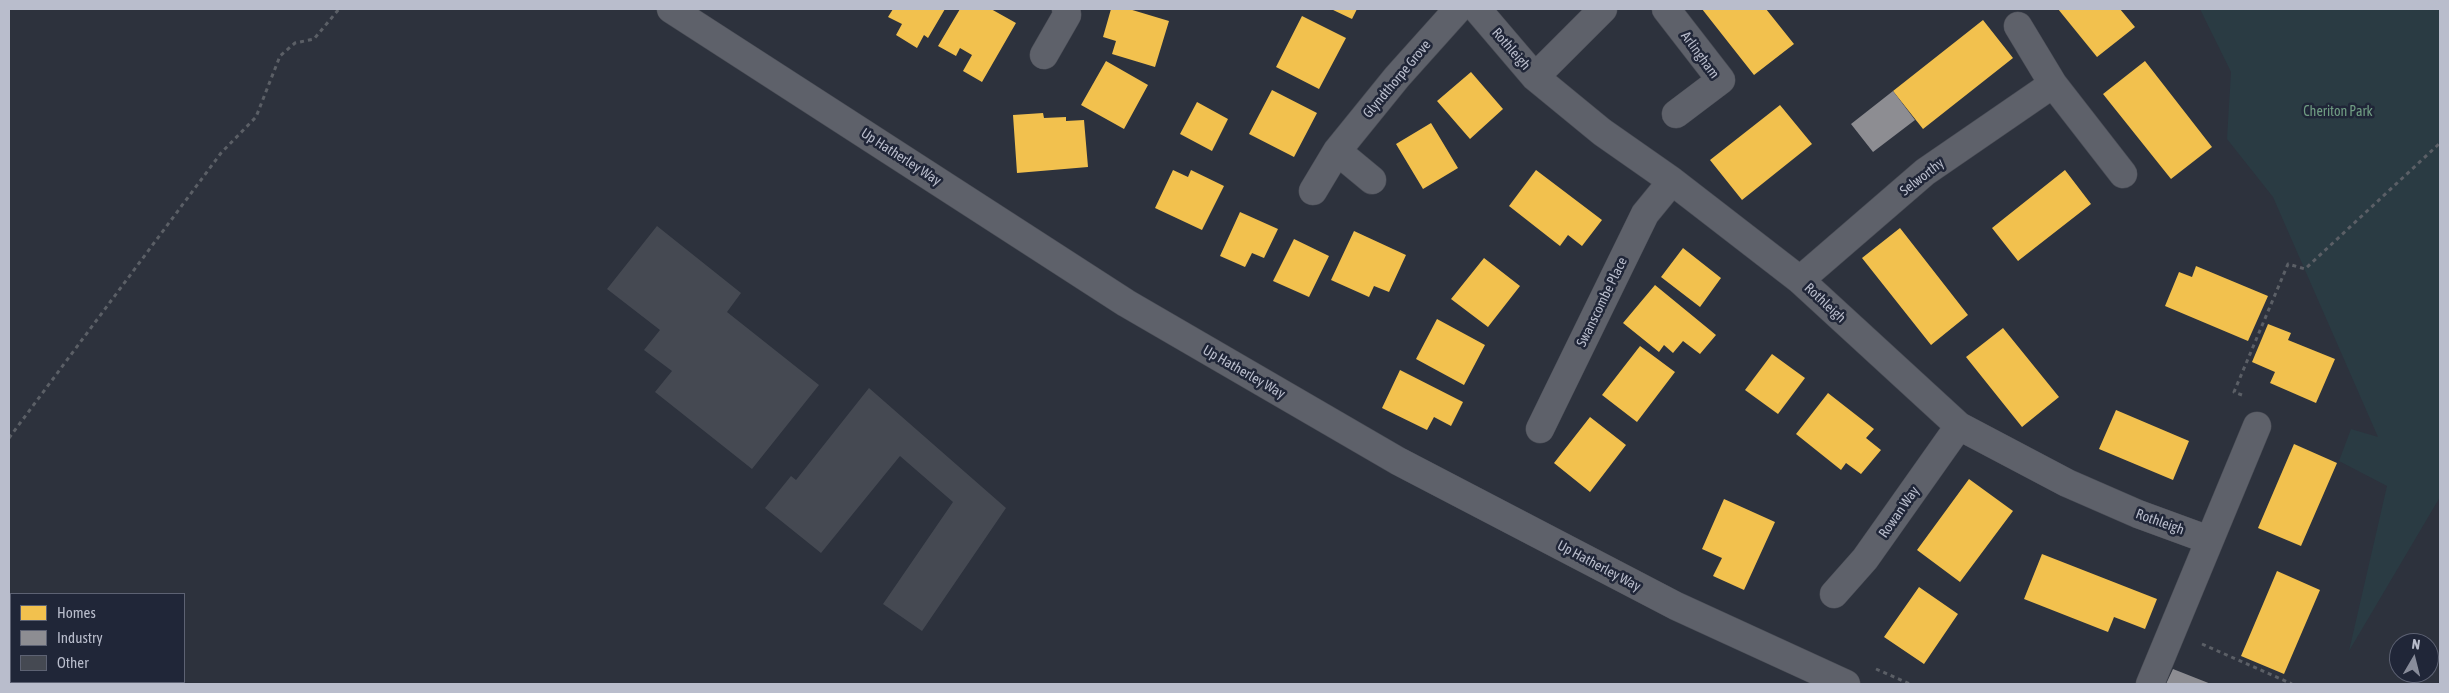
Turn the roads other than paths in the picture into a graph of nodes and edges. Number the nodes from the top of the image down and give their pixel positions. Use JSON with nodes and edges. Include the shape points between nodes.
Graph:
{"nodes":[{"id":1,"x":671,"y":9,"type":"edge"},
{"id":2,"x":1066,"y":9,"type":"edge"},
{"id":3,"x":1458,"y":9,"type":"edge"},
{"id":4,"x":1477,"y":9,"type":"edge"},
{"id":5,"x":1603,"y":9,"type":"edge"},
{"id":6,"x":1666,"y":9,"type":"edge"},
{"id":7,"x":2018,"y":26,"type":"dead end"},
{"id":8,"x":1044,"y":55,"type":"dead end"},
{"id":9,"x":1535,"y":77,"type":"junction"},
{"id":10,"x":2053,"y":84,"type":"junction"},
{"id":11,"x":1676,"y":114,"type":"dead end"},
{"id":12,"x":1337,"y":151,"type":"junction"},
{"id":13,"x":2123,"y":174,"type":"dead end"},
{"id":14,"x":1372,"y":180,"type":"dead end"},
{"id":15,"x":1672,"y":181,"type":"junction"},
{"id":16,"x":1313,"y":190,"type":"dead end"},
{"id":17,"x":1800,"y":280,"type":"junction"},
{"id":18,"x":1959,"y":426,"type":"junction"},
{"id":19,"x":2257,"y":426,"type":"dead end"},
{"id":20,"x":1540,"y":429,"type":"dead end"},
{"id":21,"x":2209,"y":540,"type":"junction"},
{"id":22,"x":1834,"y":594,"type":"dead end"},
{"id":23,"x":1846,"y":684,"type":"edge"},
{"id":24,"x":2150,"y":684,"type":"edge"}],
"edges":[{"from":1,"to":23,"type":"street","name":"Up Hatherley Way","via":[[1126,303],[1389,456],[1676,606]]},
{"from":2,"to":8,"type":"street","via":[[1067,15]]},
{"from":3,"to":12,"type":"street","name":"Glyndthorpe Grove","via":[[1397,76]]},
{"from":4,"to":9,"type":"street","name":"Rothleigh"},
{"from":5,"to":9,"type":"street"},
{"from":6,"to":11,"type":"street","name":"Arlingham","via":[[1721,80]]},
{"from":7,"to":10,"type":"street"},
{"from":9,"to":15,"type":"street","name":"Rothleigh","via":[[1602,132]]},
{"from":10,"to":13,"type":"street"},
{"from":10,"to":17,"type":"street","name":"Selworthy","via":[[1925,172]]},
{"from":12,"to":14,"type":"street"},
{"from":12,"to":16,"type":"street","name":"Glyndthorpe Grove"},
{"from":15,"to":17,"type":"street","name":"Rothleigh"},
{"from":15,"to":20,"type":"street","name":"Swanscombe Place","via":[[1646,214]]},
{"from":17,"to":18,"type":"street","name":"Rothleigh"},
{"from":18,"to":21,"type":"street","name":"Rothleigh","via":[[2067,483]]},
{"from":18,"to":22,"type":"street","name":"Rowan Way","via":[[1865,559]]},
{"from":19,"to":21,"type":"street"},
{"from":21,"to":24,"type":"street"}]}
